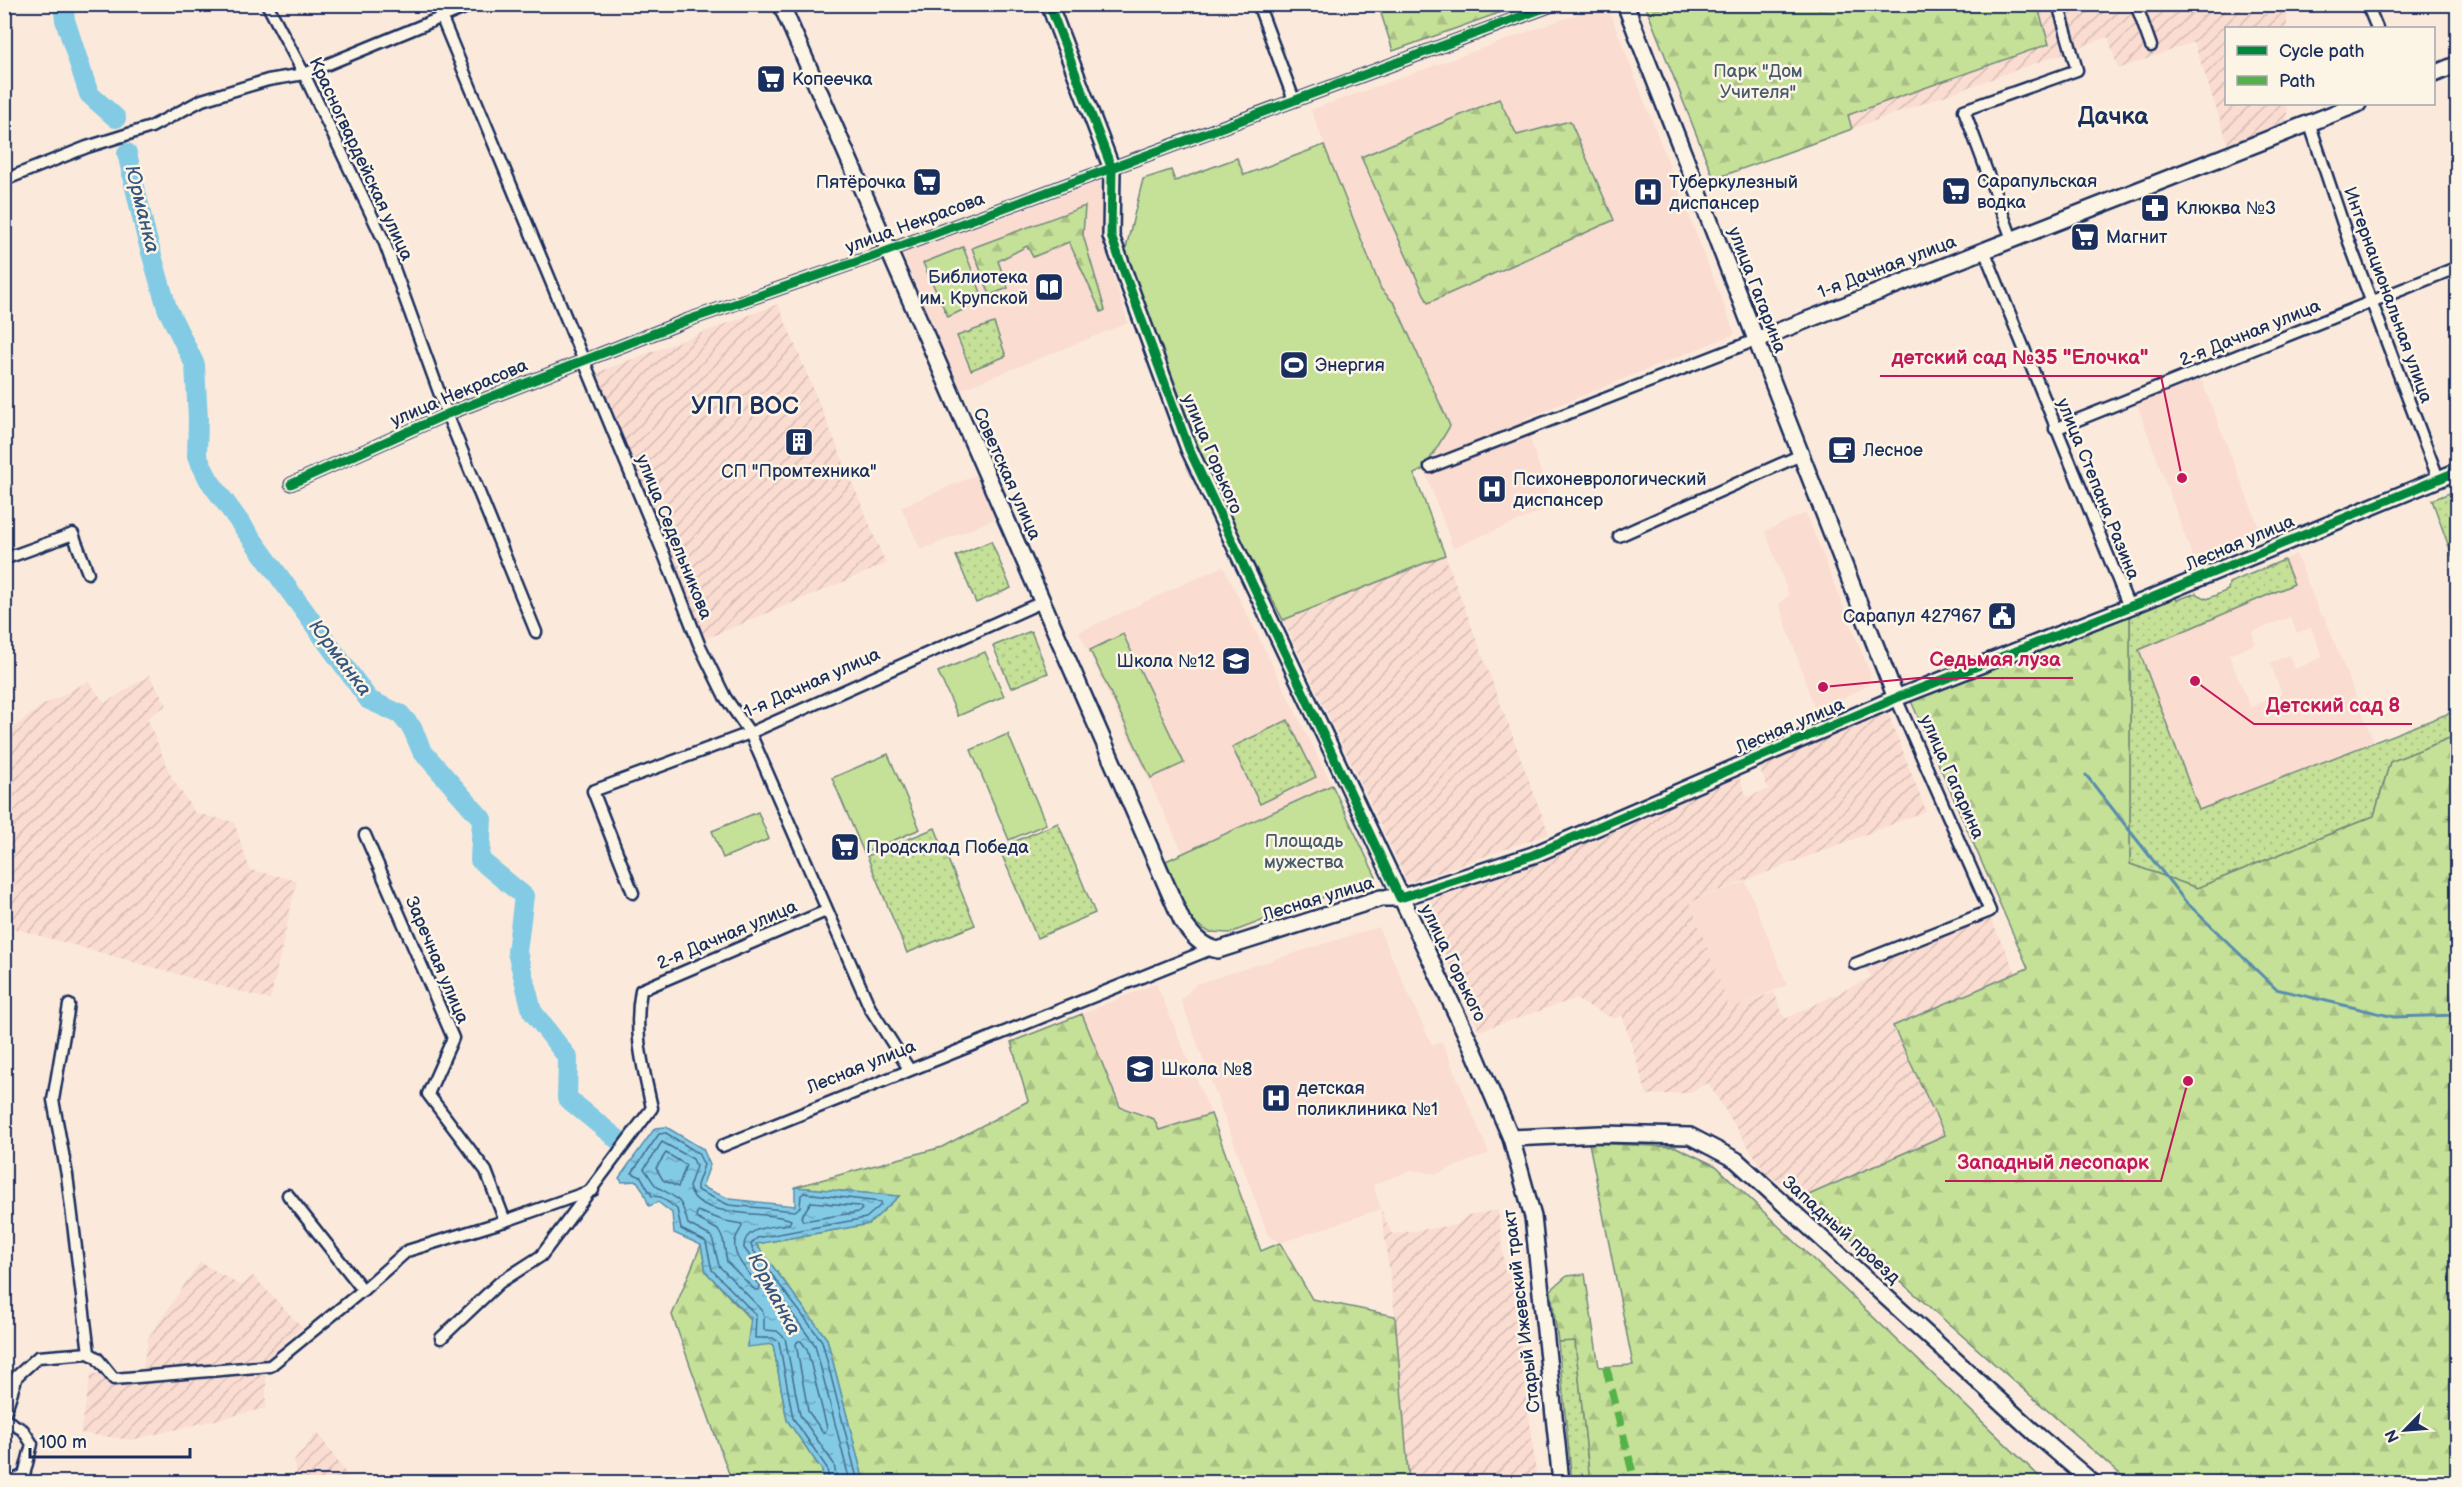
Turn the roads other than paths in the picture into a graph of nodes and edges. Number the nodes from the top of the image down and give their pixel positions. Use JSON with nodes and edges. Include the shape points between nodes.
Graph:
{"nodes":[{"id":1,"x":267,"y":4,"type":"edge"},
{"id":2,"x":436,"y":4,"type":"edge"},
{"id":3,"x":474,"y":4,"type":"edge"},
{"id":4,"x":780,"y":4,"type":"edge"},
{"id":5,"x":1049,"y":4,"type":"edge"},
{"id":6,"x":1258,"y":4,"type":"edge"},
{"id":7,"x":1555,"y":4,"type":"edge"},
{"id":8,"x":1625,"y":4,"type":"edge"},
{"id":9,"x":2058,"y":4,"type":"edge"},
{"id":10,"x":2136,"y":4,"type":"edge"},
{"id":11,"x":2367,"y":4,"type":"edge"},
{"id":12,"x":441,"y":17,"type":"junction"},
{"id":13,"x":2377,"y":27,"type":"edge"},
{"id":14,"x":2151,"y":46,"type":"dead end"},
{"id":15,"x":2457,"y":64,"type":"edge"},
{"id":16,"x":2435,"y":73,"type":"edge"},
{"id":17,"x":304,"y":74,"type":"junction"},
{"id":18,"x":1294,"y":100,"type":"junction"},
{"id":19,"x":2355,"y":105,"type":"edge"},
{"id":20,"x":2309,"y":122,"type":"junction"},
{"id":21,"x":1112,"y":169,"type":"junction"},
{"id":22,"x":4,"y":180,"type":"edge"},
{"id":23,"x":2012,"y":239,"type":"junction"},
{"id":24,"x":888,"y":250,"type":"junction"},
{"id":25,"x":1984,"y":250,"type":"junction"},
{"id":26,"x":2457,"y":267,"type":"edge"},
{"id":27,"x":2371,"y":302,"type":"junction"},
{"id":28,"x":1756,"y":340,"type":"junction"},
{"id":29,"x":583,"y":360,"type":"junction"},
{"id":30,"x":447,"y":414,"type":"junction"},
{"id":31,"x":2055,"y":429,"type":"junction"},
{"id":32,"x":1801,"y":455,"type":"junction"},
{"id":33,"x":1430,"y":466,"type":"dead end"},
{"id":34,"x":2457,"y":471,"type":"edge"},
{"id":35,"x":2438,"y":478,"type":"junction"},
{"id":36,"x":291,"y":484,"type":"dead end"},
{"id":37,"x":1619,"y":536,"type":"dead end"},
{"id":38,"x":4,"y":559,"type":"edge"},
{"id":39,"x":88,"y":573,"type":"dead end"},
{"id":40,"x":1042,"y":602,"type":"junction"},
{"id":41,"x":2129,"y":607,"type":"junction"},
{"id":42,"x":536,"y":632,"type":"dead end"},
{"id":43,"x":1896,"y":698,"type":"junction"},
{"id":44,"x":750,"y":733,"type":"junction"},
{"id":45,"x":365,"y":835,"type":"dead end"},
{"id":46,"x":633,"y":893,"type":"dead end"},
{"id":47,"x":1400,"y":898,"type":"junction"},
{"id":48,"x":826,"y":911,"type":"junction"},
{"id":49,"x":1211,"y":949,"type":"junction"},
{"id":50,"x":1855,"y":964,"type":"dead end"},
{"id":51,"x":69,"y":1005,"type":"dead end"},
{"id":52,"x":909,"y":1069,"type":"junction"},
{"id":53,"x":1511,"y":1138,"type":"junction"},
{"id":54,"x":722,"y":1146,"type":"dead end"},
{"id":55,"x":593,"y":1190,"type":"junction"},
{"id":56,"x":288,"y":1195,"type":"dead end"},
{"id":57,"x":505,"y":1221,"type":"junction"},
{"id":58,"x":363,"y":1290,"type":"junction"},
{"id":59,"x":441,"y":1338,"type":"dead end"},
{"id":60,"x":89,"y":1353,"type":"junction"},
{"id":61,"x":4,"y":1417,"type":"edge"},
{"id":62,"x":9,"y":1482,"type":"edge"},
{"id":63,"x":1561,"y":1482,"type":"edge"},
{"id":64,"x":2092,"y":1482,"type":"edge"}],
"edges":[{"from":1,"to":17,"type":"street","name":"Красногвардейская улица"},
{"from":2,"to":12,"type":"street","name":"улица Седельникова"},
{"from":3,"to":12,"type":"street"},
{"from":4,"to":24,"type":"street","name":"Советская улица"},
{"from":5,"to":21,"type":"street","name":"улица Горького"},
{"from":6,"to":18,"type":"street"},
{"from":7,"to":18,"type":"street","name":"улица Некрасова"},
{"from":8,"to":28,"type":"street","name":"улица Гагарина"},
{"from":9,"to":23,"type":"street","via":[[2077,70],[1965,110]]},
{"from":10,"to":14,"type":"street"},
{"from":11,"to":13,"type":"street"},
{"from":12,"to":17,"type":"street"},
{"from":12,"to":29,"type":"street","name":"улица Седельникова"},
{"from":15,"to":16,"type":"street"},
{"from":17,"to":22,"type":"street","via":[[268,80],[202,100],[151,127]]},
{"from":17,"to":30,"type":"street","name":"Красногвардейская улица","via":[[384,241]]},
{"from":18,"to":21,"type":"street","name":"улица Некрасова"},
{"from":19,"to":20,"type":"street","name":"1-я Дачная улица"},
{"from":20,"to":23,"type":"street","name":"1-я Дачная улица"},
{"from":20,"to":27,"type":"street","name":"Интернациональная улица"},
{"from":21,"to":24,"type":"street","name":"улица Некрасова"},
{"from":21,"to":47,"type":"street","name":"улица Горького","via":[[1111,236],[1189,449]]},
{"from":23,"to":25,"type":"street","name":"1-я Дачная улица"},
{"from":24,"to":29,"type":"street","name":"улица Некрасова"},
{"from":24,"to":40,"type":"street","name":"Советская улица"},
{"from":25,"to":28,"type":"street","name":"1-я Дачная улица"},
{"from":25,"to":31,"type":"street","name":"улица Степана Разина"},
{"from":26,"to":27,"type":"street","name":"2-я Дачная улица"},
{"from":27,"to":31,"type":"street","name":"2-я Дачная улица"},
{"from":27,"to":35,"type":"street","name":"Интернациональная улица"},
{"from":28,"to":32,"type":"street","name":"улица Гагарина"},
{"from":28,"to":33,"type":"street","name":"1-я Дачная улица"},
{"from":29,"to":30,"type":"street","name":"улица Некрасова"},
{"from":29,"to":44,"type":"street","name":"улица Седельникова","via":[[699,644],[725,696]]},
{"from":30,"to":36,"type":"street","name":"улица Некрасова"},
{"from":30,"to":42,"type":"street","name":"Красногвардейская улица"},
{"from":31,"to":41,"type":"street","name":"улица Степана Разина"},
{"from":32,"to":37,"type":"street"},
{"from":32,"to":43,"type":"street","name":"улица Гагарина"},
{"from":34,"to":35,"type":"street","name":"Лесная улица"},
{"from":35,"to":41,"type":"street","name":"Лесная улица"},
{"from":38,"to":39,"type":"street","via":[[73,534]]},
{"from":40,"to":44,"type":"street","name":"1-я Дачная улица"},
{"from":40,"to":49,"type":"street","name":"Советская улица","via":[[1182,921],[1193,937]]},
{"from":41,"to":43,"type":"street","name":"Лесная улица"},
{"from":43,"to":47,"type":"street","name":"Лесная улица","via":[[1533,855]]},
{"from":43,"to":50,"type":"street","name":"улица Гагарина","via":[[1990,911]]},
{"from":44,"to":46,"type":"street","name":"1-я Дачная улица","via":[[593,791]]},
{"from":44,"to":48,"type":"street","name":"улица Седельникова"},
{"from":45,"to":57,"type":"street","name":"Заречная улица","via":[[453,1038],[428,1094],[486,1171]]},
{"from":47,"to":49,"type":"street","name":"Лесная улица","via":[[1381,898]]},
{"from":47,"to":53,"type":"street","name":"улица Горького"},
{"from":48,"to":52,"type":"street","name":"улица Седельникова","via":[[870,1008]]},
{"from":48,"to":55,"type":"street","name":"2-я Дачная улица","via":[[641,990],[636,1012],[639,1046],[652,1108]]},
{"from":49,"to":52,"type":"street","name":"Лесная улица"},
{"from":51,"to":60,"type":"street","via":[[52,1100],[67,1175]]},
{"from":52,"to":54,"type":"street","name":"Лесная улица"},
{"from":53,"to":63,"type":"street","name":"Старый Ижевский тракт","via":[[1533,1217]]},
{"from":53,"to":64,"type":"street","name":"Западный проезд","via":[[1690,1136],[1736,1160]]},
{"from":55,"to":57,"type":"street"},
{"from":55,"to":59,"type":"street","via":[[541,1256],[499,1283]]},
{"from":56,"to":58,"type":"street"},
{"from":57,"to":58,"type":"street","via":[[407,1251]]},
{"from":58,"to":60,"type":"street","via":[[270,1366],[114,1379],[98,1358]]},
{"from":60,"to":61,"type":"street","via":[[38,1357],[17,1376]]},
{"from":61,"to":62,"type":"street","via":[[23,1430],[32,1444],[24,1475]]}]}
